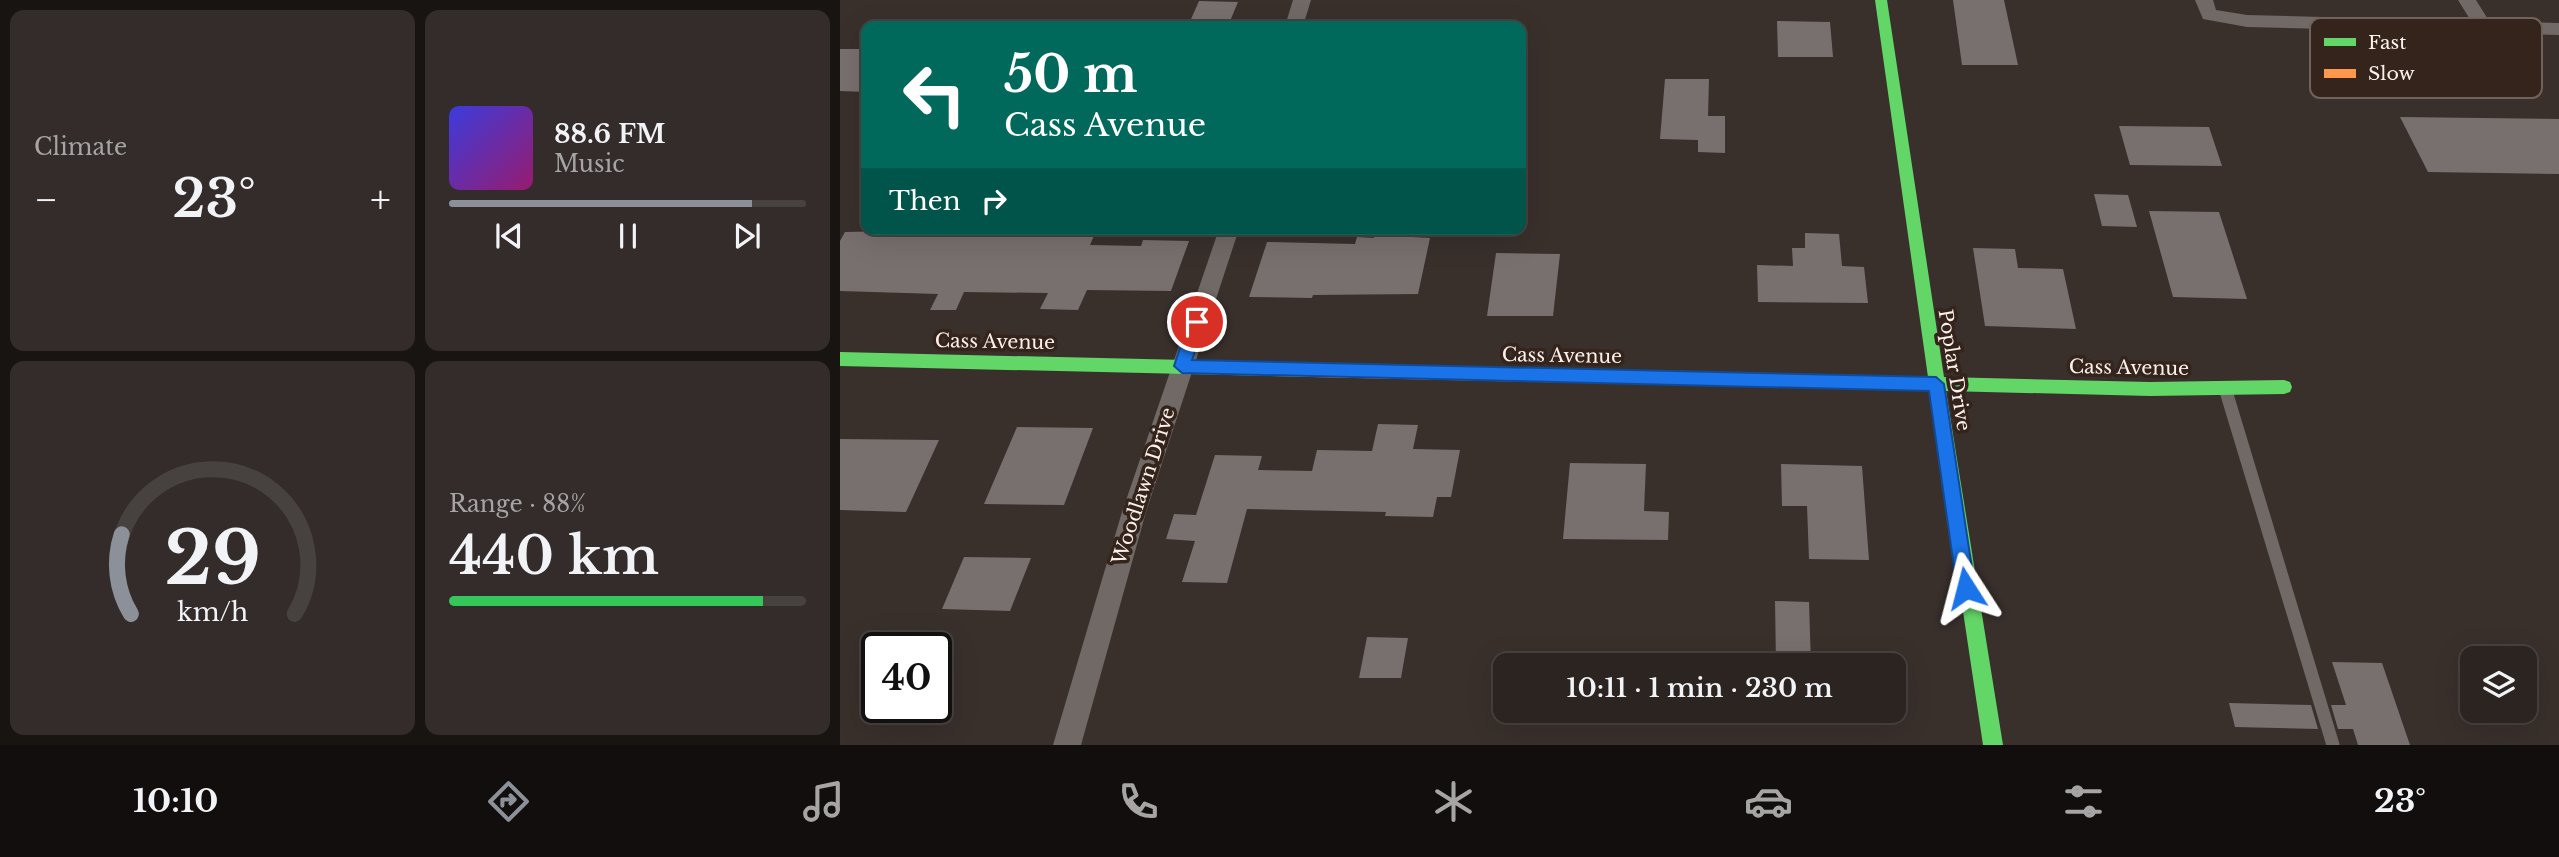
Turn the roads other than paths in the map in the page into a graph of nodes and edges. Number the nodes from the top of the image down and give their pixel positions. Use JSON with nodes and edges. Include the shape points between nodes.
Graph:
{"nodes":[{"id":1,"x":1302,"y":0,"type":"edge"},
{"id":2,"x":1881,"y":0,"type":"edge"},
{"id":3,"x":2204,"y":0,"type":"edge"},
{"id":4,"x":2468,"y":0,"type":"edge"},
{"id":5,"x":2479,"y":18,"type":"edge"},
{"id":6,"x":1296,"y":21,"type":"edge"},
{"id":7,"x":2310,"y":23,"type":"edge"},
{"id":8,"x":1227,"y":235,"type":"edge"},
{"id":9,"x":840,"y":359,"type":"edge"},
{"id":10,"x":1182,"y":366,"type":"junction"},
{"id":11,"x":1936,"y":384,"type":"junction"},
{"id":12,"x":2284,"y":387,"type":"dead end"},
{"id":13,"x":2225,"y":388,"type":"junction"},
{"id":14,"x":1067,"y":745,"type":"edge"},
{"id":15,"x":1993,"y":745,"type":"edge"},
{"id":16,"x":2333,"y":745,"type":"edge"}],
"edges":[{"from":1,"to":6,"type":"street"},
{"from":2,"to":11,"type":"street","name":"Poplar Drive"},
{"from":3,"to":7,"type":"street","via":[[2209,15]]},
{"from":4,"to":5,"type":"street"},
{"from":8,"to":10,"type":"street","name":"Woodlawn Drive"},
{"from":9,"to":10,"type":"street","name":"Cass Avenue"},
{"from":10,"to":11,"type":"street","name":"Cass Avenue"},
{"from":10,"to":14,"type":"street","name":"Woodlawn Drive","via":[[1134,512]]},
{"from":11,"to":13,"type":"street","name":"Cass Avenue"},
{"from":11,"to":15,"type":"street","name":"Poplar Drive"},
{"from":12,"to":13,"type":"street","name":"Cass Avenue"},
{"from":13,"to":16,"type":"lane"}]}
